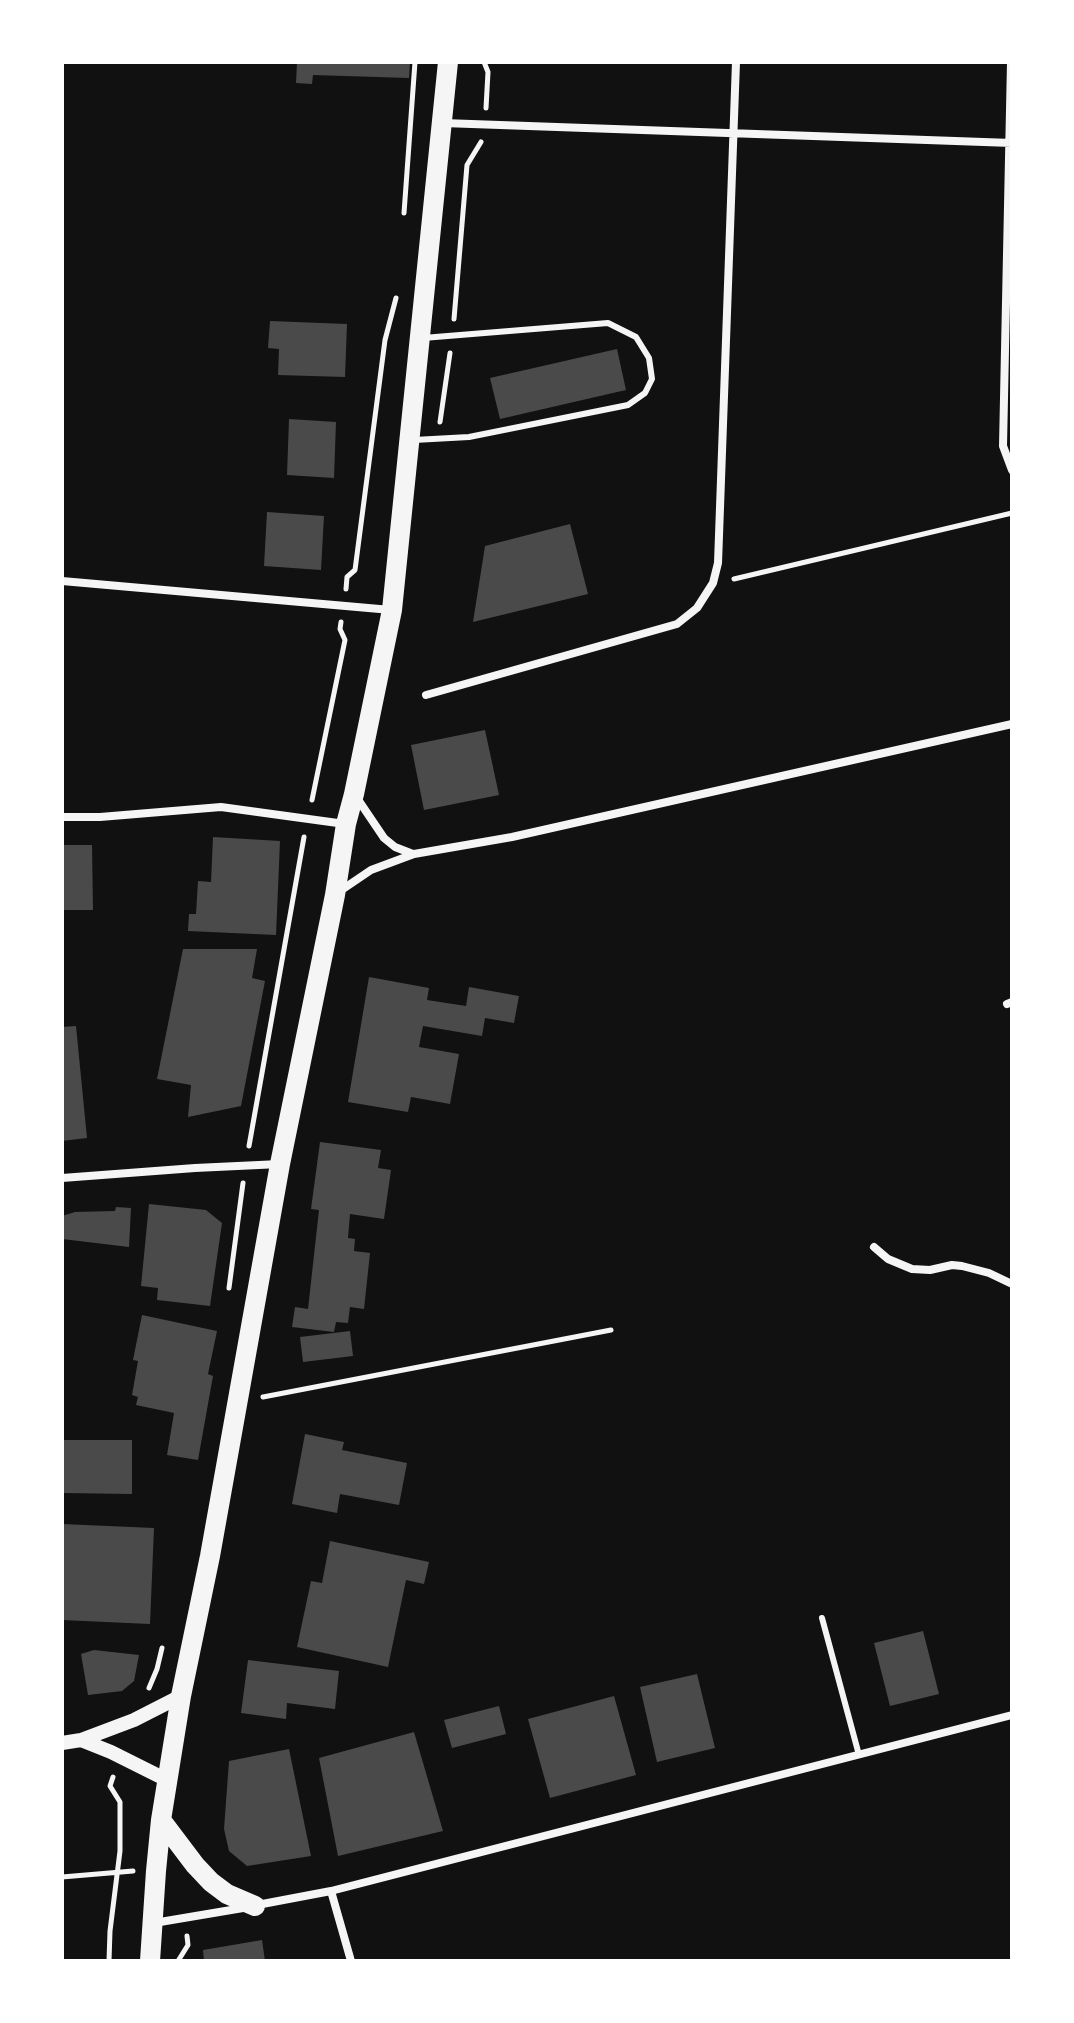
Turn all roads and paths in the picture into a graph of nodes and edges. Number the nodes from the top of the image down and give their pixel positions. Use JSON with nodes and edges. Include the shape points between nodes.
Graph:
{"nodes":[{"id":1,"x":415,"y":62,"type":"edge"},
{"id":2,"x":448,"y":62,"type":"edge"},
{"id":3,"x":736,"y":62,"type":"edge"},
{"id":4,"x":1011,"y":62,"type":"edge"},
{"id":5,"x":442,"y":123,"type":"junction"},
{"id":6,"x":732,"y":133,"type":"junction"},
{"id":7,"x":1010,"y":142,"type":"edge"},
{"id":8,"x":403,"y":227,"type":"dead end"},
{"id":9,"x":397,"y":284,"type":"dead end"},
{"id":10,"x":420,"y":338,"type":"junction"},
{"id":11,"x":410,"y":441,"type":"junction"},
{"id":12,"x":1012,"y":470,"type":"edge"},
{"id":13,"x":1012,"y":513,"type":"edge"},
{"id":14,"x":62,"y":581,"type":"edge"},
{"id":15,"x":713,"y":583,"type":"junction"},
{"id":16,"x":344,"y":606,"type":"junction"},
{"id":17,"x":392,"y":610,"type":"junction"},
{"id":18,"x":426,"y":695,"type":"dead end"},
{"id":19,"x":1012,"y":724,"type":"edge"},
{"id":20,"x":354,"y":794,"type":"junction"},
{"id":21,"x":62,"y":817,"type":"edge"},
{"id":22,"x":307,"y":819,"type":"junction"},
{"id":23,"x":346,"y":824,"type":"junction"},
{"id":24,"x":414,"y":854,"type":"junction"},
{"id":25,"x":335,"y":895,"type":"junction"},
{"id":26,"x":280,"y":1164,"type":"junction"},
{"id":27,"x":245,"y":1166,"type":"junction"},
{"id":28,"x":62,"y":1178,"type":"edge"},
{"id":29,"x":874,"y":1247,"type":"dead end"},
{"id":30,"x":1012,"y":1284,"type":"edge"},
{"id":31,"x":227,"y":1302,"type":"dead end"},
{"id":32,"x":611,"y":1330,"type":"dead end"},
{"id":33,"x":238,"y":1401,"type":"junction"},
{"id":34,"x":822,"y":1618,"type":"dead end"},
{"id":35,"x":164,"y":1640,"type":"dead end"},
{"id":36,"x":181,"y":1696,"type":"junction"},
{"id":37,"x":1012,"y":1715,"type":"edge"},
{"id":38,"x":127,"y":1723,"type":"junction"},
{"id":39,"x":81,"y":1740,"type":"junction"},
{"id":40,"x":62,"y":1743,"type":"edge"},
{"id":41,"x":859,"y":1755,"type":"junction"},
{"id":42,"x":119,"y":1756,"type":"junction"},
{"id":43,"x":167,"y":1780,"type":"junction"},
{"id":44,"x":161,"y":1820,"type":"junction"},
{"id":45,"x":118,"y":1871,"type":"junction"},
{"id":46,"x":156,"y":1871,"type":"junction"},
{"id":47,"x":62,"y":1877,"type":"edge"},
{"id":48,"x":331,"y":1891,"type":"junction"},
{"id":49,"x":255,"y":1906,"type":"junction"},
{"id":50,"x":153,"y":1923,"type":"junction"},
{"id":51,"x":109,"y":1961,"type":"edge"},
{"id":52,"x":150,"y":1961,"type":"edge"},
{"id":53,"x":351,"y":1961,"type":"edge"}],
"edges":[{"from":1,"to":8,"type":"path"},
{"from":2,"to":5,"type":"main road"},
{"from":3,"to":6,"type":"street"},
{"from":4,"to":7,"type":"street"},
{"from":5,"to":6,"type":"street"},
{"from":5,"to":10,"type":"main road"},
{"from":6,"to":7,"type":"street"},
{"from":6,"to":15,"type":"street","via":[[718,563]]},
{"from":7,"to":12,"type":"street","via":[[1003,446]]},
{"from":9,"to":16,"type":"path","via":[[355,570],[347,577]]},
{"from":10,"to":11,"type":"main road"},
{"from":10,"to":11,"type":"lane","via":[[608,323],[636,337],[649,358],[652,379],[645,393],[628,405],[469,437]]},
{"from":11,"to":17,"type":"main road"},
{"from":13,"to":15,"type":"path"},
{"from":14,"to":16,"type":"street"},
{"from":15,"to":18,"type":"street","via":[[697,608],[677,624]]},
{"from":16,"to":17,"type":"street"},
{"from":16,"to":22,"type":"path","via":[[340,629],[345,640]]},
{"from":17,"to":20,"type":"main road"},
{"from":19,"to":24,"type":"street","via":[[512,837]]},
{"from":20,"to":23,"type":"main road"},
{"from":20,"to":24,"type":"street","via":[[384,838]]},
{"from":21,"to":22,"type":"street","via":[[221,807]]},
{"from":22,"to":23,"type":"street"},
{"from":22,"to":27,"type":"path"},
{"from":23,"to":25,"type":"main road"},
{"from":24,"to":25,"type":"street","via":[[371,870]]},
{"from":25,"to":26,"type":"main road"},
{"from":26,"to":27,"type":"street"},
{"from":26,"to":33,"type":"main road"},
{"from":27,"to":28,"type":"street"},
{"from":27,"to":31,"type":"path"},
{"from":29,"to":30,"type":"street","via":[[912,1269],[962,1266]]},
{"from":32,"to":33,"type":"path"},
{"from":33,"to":36,"type":"main road"},
{"from":34,"to":41,"type":"lane"},
{"from":35,"to":38,"type":"path","via":[[157,1669]]},
{"from":36,"to":38,"type":"street"},
{"from":36,"to":43,"type":"main road"},
{"from":37,"to":41,"type":"street"},
{"from":38,"to":39,"type":"street"},
{"from":39,"to":40,"type":"street"},
{"from":39,"to":42,"type":"street"},
{"from":41,"to":48,"type":"street"},
{"from":42,"to":43,"type":"street"},
{"from":42,"to":45,"type":"path","via":[[110,1786],[120,1802]]},
{"from":43,"to":44,"type":"main road"},
{"from":44,"to":46,"type":"main road"},
{"from":44,"to":49,"type":"main road","via":[[211,1882]]},
{"from":45,"to":46,"type":"path"},
{"from":45,"to":47,"type":"path"},
{"from":45,"to":51,"type":"path"},
{"from":46,"to":50,"type":"main road"},
{"from":48,"to":49,"type":"street"},
{"from":48,"to":53,"type":"street"},
{"from":49,"to":50,"type":"street"},
{"from":50,"to":52,"type":"main road"}]}
